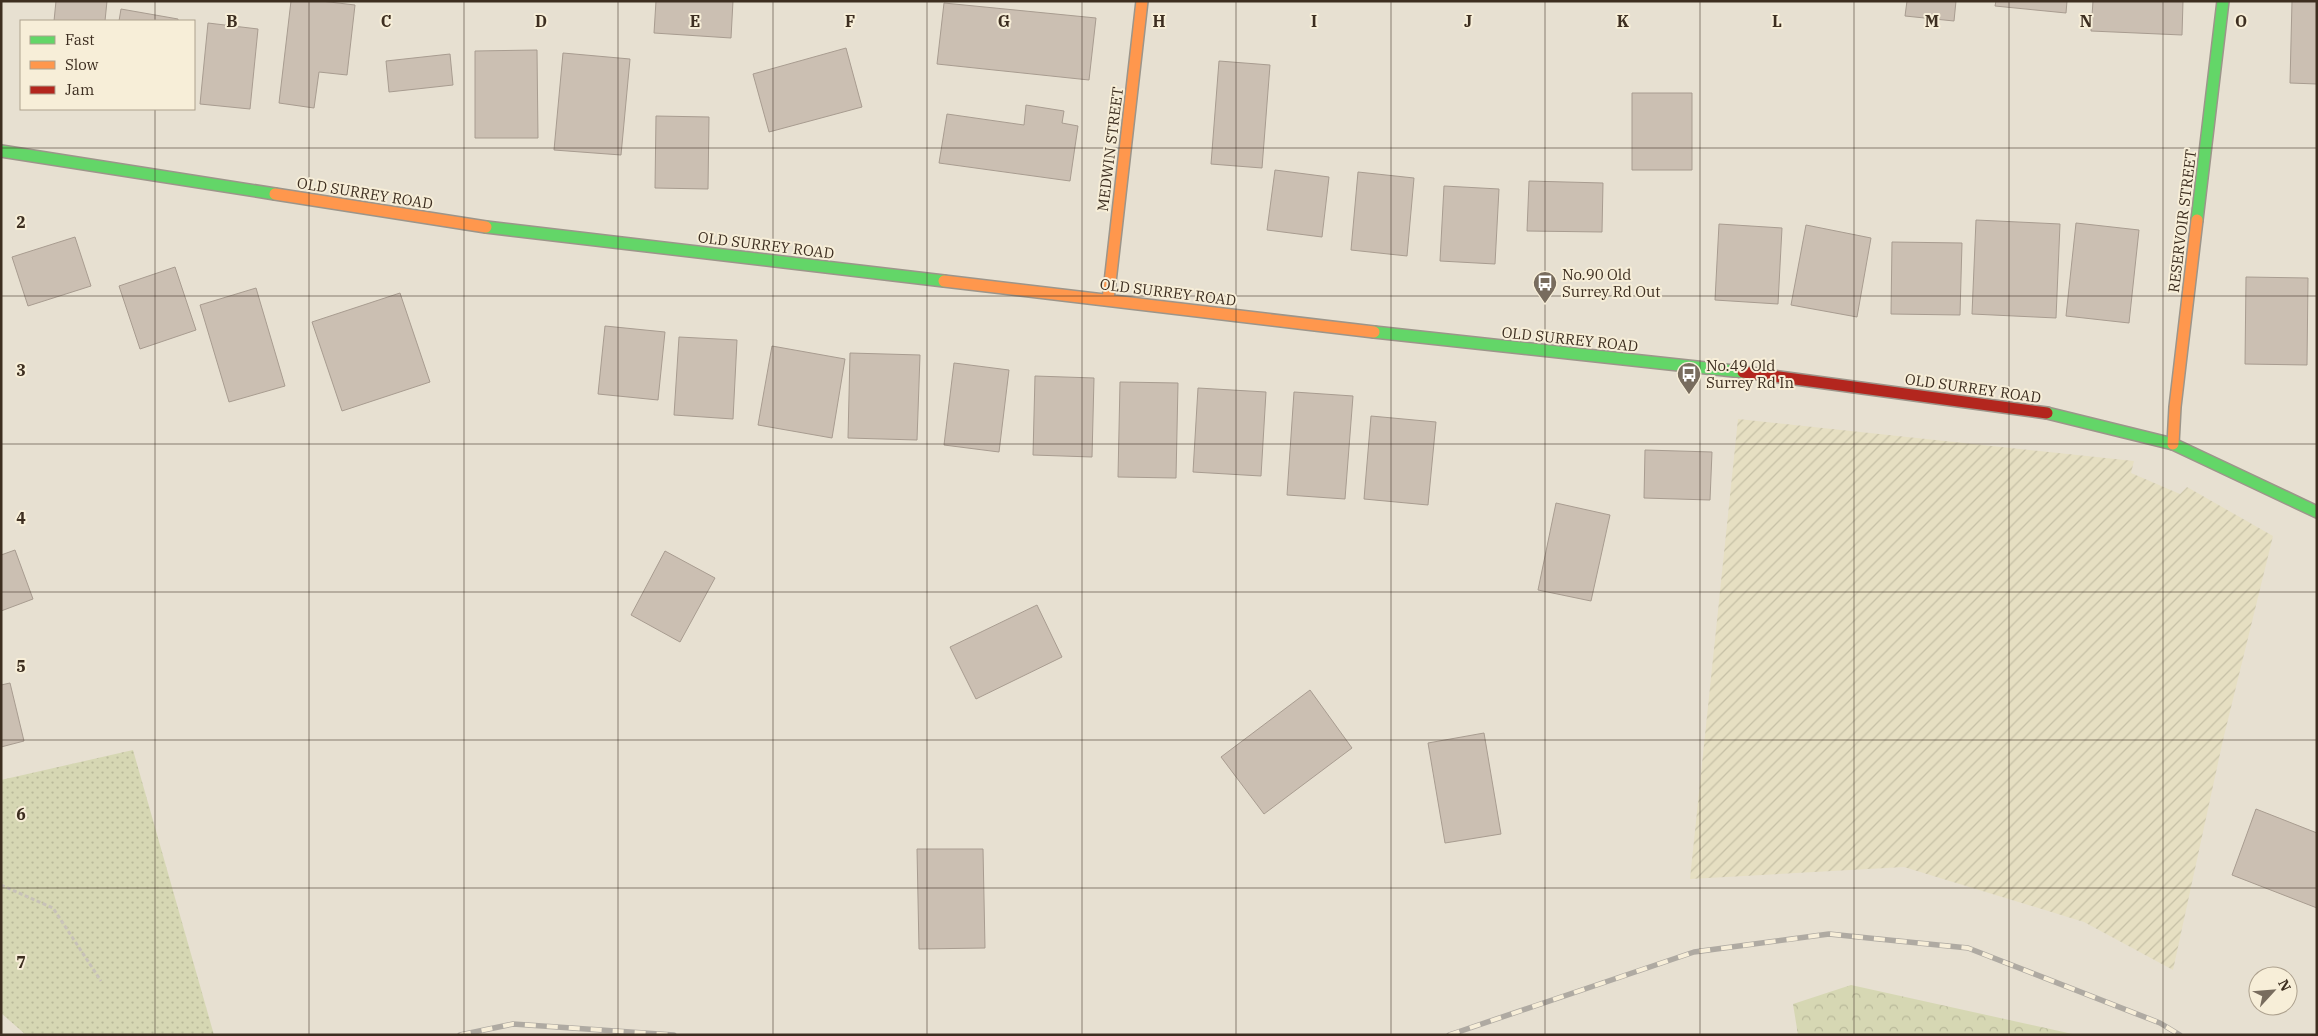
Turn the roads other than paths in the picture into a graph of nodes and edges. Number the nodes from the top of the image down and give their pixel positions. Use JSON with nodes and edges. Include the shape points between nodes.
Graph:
{"nodes":[{"id":1,"x":1142,"y":1,"type":"edge"},
{"id":2,"x":2223,"y":1,"type":"edge"},
{"id":3,"x":1,"y":152,"type":"edge"},
{"id":4,"x":1108,"y":300,"type":"junction"},
{"id":5,"x":2173,"y":444,"type":"junction"},
{"id":6,"x":2317,"y":512,"type":"edge"}],
"edges":[{"from":1,"to":4,"type":"main road","name":"MEDWIN STREET"},
{"from":2,"to":5,"type":"main road","name":"RESERVOIR STREET"},
{"from":3,"to":4,"type":"main road","name":"OLD SURREY ROAD","via":[[513,231]]},
{"from":4,"to":5,"type":"main road","name":"OLD SURREY ROAD","via":[[1943,398],[2059,415]]},
{"from":5,"to":6,"type":"main road","name":"OLD SURREY ROAD"}]}
